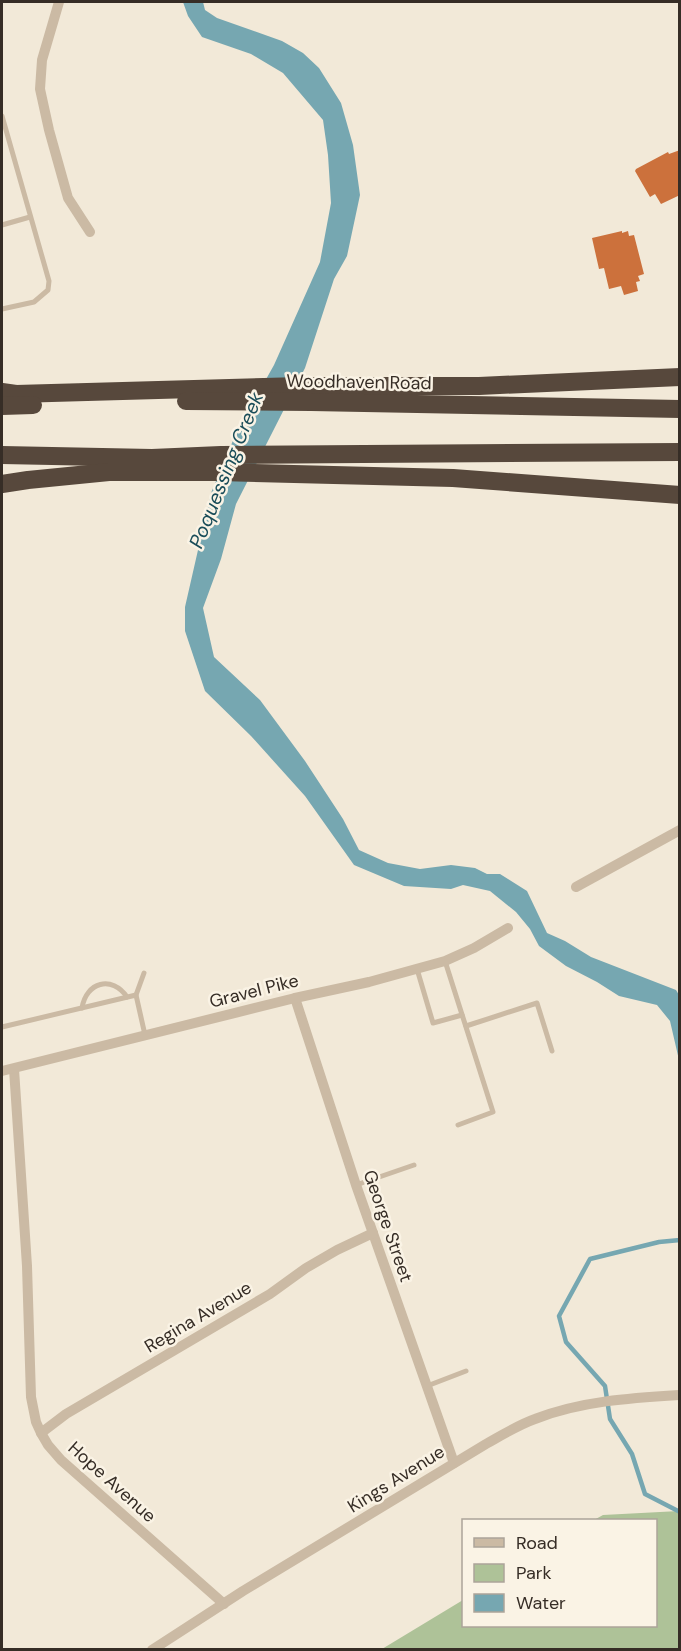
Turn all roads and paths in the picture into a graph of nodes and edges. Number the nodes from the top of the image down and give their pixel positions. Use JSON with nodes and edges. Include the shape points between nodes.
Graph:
{"nodes":[{"id":1,"x":59,"y":2,"type":"edge"},
{"id":2,"x":2,"y":116,"type":"edge"},
{"id":3,"x":30,"y":217,"type":"junction"},
{"id":4,"x":2,"y":225,"type":"edge"},
{"id":5,"x":90,"y":232,"type":"dead end"},
{"id":6,"x":2,"y":309,"type":"edge"},
{"id":7,"x":680,"y":377,"type":"edge"},
{"id":8,"x":2,"y":392,"type":"edge"},
{"id":9,"x":298,"y":394,"type":"junction"},
{"id":10,"x":2,"y":398,"type":"edge"},
{"id":11,"x":151,"y":401,"type":"junction"},
{"id":12,"x":2,"y":406,"type":"edge"},
{"id":13,"x":680,"y":409,"type":"edge"},
{"id":14,"x":680,"y":452,"type":"edge"},
{"id":15,"x":578,"y":454,"type":"junction"},
{"id":16,"x":2,"y":455,"type":"edge"},
{"id":17,"x":152,"y":458,"type":"junction"},
{"id":18,"x":680,"y":460,"type":"edge"},
{"id":19,"x":220,"y":463,"type":"junction"},
{"id":20,"x":2,"y":473,"type":"edge"},
{"id":21,"x":2,"y":484,"type":"edge"},
{"id":22,"x":680,"y":495,"type":"edge"},
{"id":23,"x":680,"y":830,"type":"edge"},
{"id":24,"x":576,"y":887,"type":"dead end"},
{"id":25,"x":508,"y":928,"type":"dead end"},
{"id":26,"x":445,"y":961,"type":"junction"},
{"id":27,"x":417,"y":969,"type":"junction"},
{"id":28,"x":144,"y":973,"type":"dead end"},
{"id":29,"x":136,"y":995,"type":"junction"},
{"id":30,"x":127,"y":997,"type":"junction"},
{"id":31,"x":296,"y":998,"type":"junction"},
{"id":32,"x":82,"y":1008,"type":"junction"},
{"id":33,"x":462,"y":1015,"type":"junction"},
{"id":34,"x":466,"y":1026,"type":"junction"},
{"id":35,"x":2,"y":1027,"type":"edge"},
{"id":36,"x":145,"y":1035,"type":"junction"},
{"id":37,"x":552,"y":1051,"type":"dead end"},
{"id":38,"x":14,"y":1068,"type":"junction"},
{"id":39,"x":2,"y":1071,"type":"edge"},
{"id":40,"x":458,"y":1125,"type":"dead end"},
{"id":41,"x":414,"y":1165,"type":"dead end"},
{"id":42,"x":356,"y":1185,"type":"junction"},
{"id":43,"x":373,"y":1233,"type":"junction"},
{"id":44,"x":466,"y":1371,"type":"dead end"},
{"id":45,"x":427,"y":1386,"type":"junction"},
{"id":46,"x":680,"y":1395,"type":"edge"},
{"id":47,"x":41,"y":1433,"type":"junction"},
{"id":48,"x":454,"y":1463,"type":"junction"},
{"id":49,"x":224,"y":1604,"type":"junction"},
{"id":50,"x":152,"y":1650,"type":"edge"}],
"edges":[{"from":1,"to":5,"type":"street","via":[[42,60],[40,89],[68,198]]},
{"from":2,"to":3,"type":"lane"},
{"from":3,"to":4,"type":"lane"},
{"from":3,"to":6,"type":"lane","via":[[49,281],[48,290],[34,302]]},
{"from":7,"to":9,"type":"highway"},
{"from":8,"to":9,"type":"highway","via":[[256,388]]},
{"from":9,"to":11,"type":"highway","name":"Woodhaven Road","via":[[242,401]]},
{"from":9,"to":13,"type":"highway","name":"Woodhaven Road"},
{"from":10,"to":11,"type":"highway"},
{"from":11,"to":12,"type":"highway","name":"Woodhaven Road"},
{"from":14,"to":15,"type":"highway"},
{"from":15,"to":18,"type":"highway"},
{"from":15,"to":19,"type":"highway","via":[[273,455]]},
{"from":16,"to":17,"type":"highway"},
{"from":17,"to":19,"type":"highway"},
{"from":17,"to":20,"type":"highway"},
{"from":19,"to":21,"type":"highway"},
{"from":19,"to":22,"type":"highway","via":[[262,473],[453,478]]},
{"from":23,"to":24,"type":"street"},
{"from":25,"to":26,"type":"street","name":"Gravel Pike"},
{"from":26,"to":27,"type":"street","name":"Gravel Pike"},
{"from":26,"to":33,"type":"lane"},
{"from":27,"to":31,"type":"street","name":"Gravel Pike"},
{"from":27,"to":33,"type":"lane","via":[[433,1023]]},
{"from":28,"to":29,"type":"lane"},
{"from":29,"to":30,"type":"lane"},
{"from":29,"to":36,"type":"lane"},
{"from":30,"to":32,"type":"lane"},
{"from":30,"to":32,"type":"lane","via":[[116,986],[100,984],[87,993]]},
{"from":31,"to":36,"type":"street","name":"Gravel Pike"},
{"from":31,"to":42,"type":"street","name":"George Street"},
{"from":32,"to":35,"type":"lane"},
{"from":33,"to":34,"type":"lane"},
{"from":34,"to":37,"type":"lane","via":[[537,1003]]},
{"from":34,"to":40,"type":"lane","via":[[493,1112]]},
{"from":36,"to":38,"type":"street","name":"Gravel Pike"},
{"from":38,"to":39,"type":"street","name":"Gravel Pike"},
{"from":38,"to":47,"type":"street","name":"Hope Avenue","via":[[31,1397]]},
{"from":41,"to":42,"type":"lane"},
{"from":42,"to":43,"type":"street","name":"George Street"},
{"from":43,"to":45,"type":"street","name":"George Street"},
{"from":43,"to":47,"type":"street","name":"Regina Avenue","via":[[306,1268],[270,1294],[66,1414]]},
{"from":44,"to":45,"type":"lane"},
{"from":45,"to":48,"type":"street","name":"George Street"},
{"from":46,"to":48,"type":"street","name":"Kings Avenue","via":[[598,1402],[538,1417]]},
{"from":47,"to":49,"type":"street","name":"Hope Avenue","via":[[61,1460]]},
{"from":48,"to":49,"type":"street","name":"Kings Avenue"},
{"from":49,"to":50,"type":"street","name":"Kings Avenue"}]}
